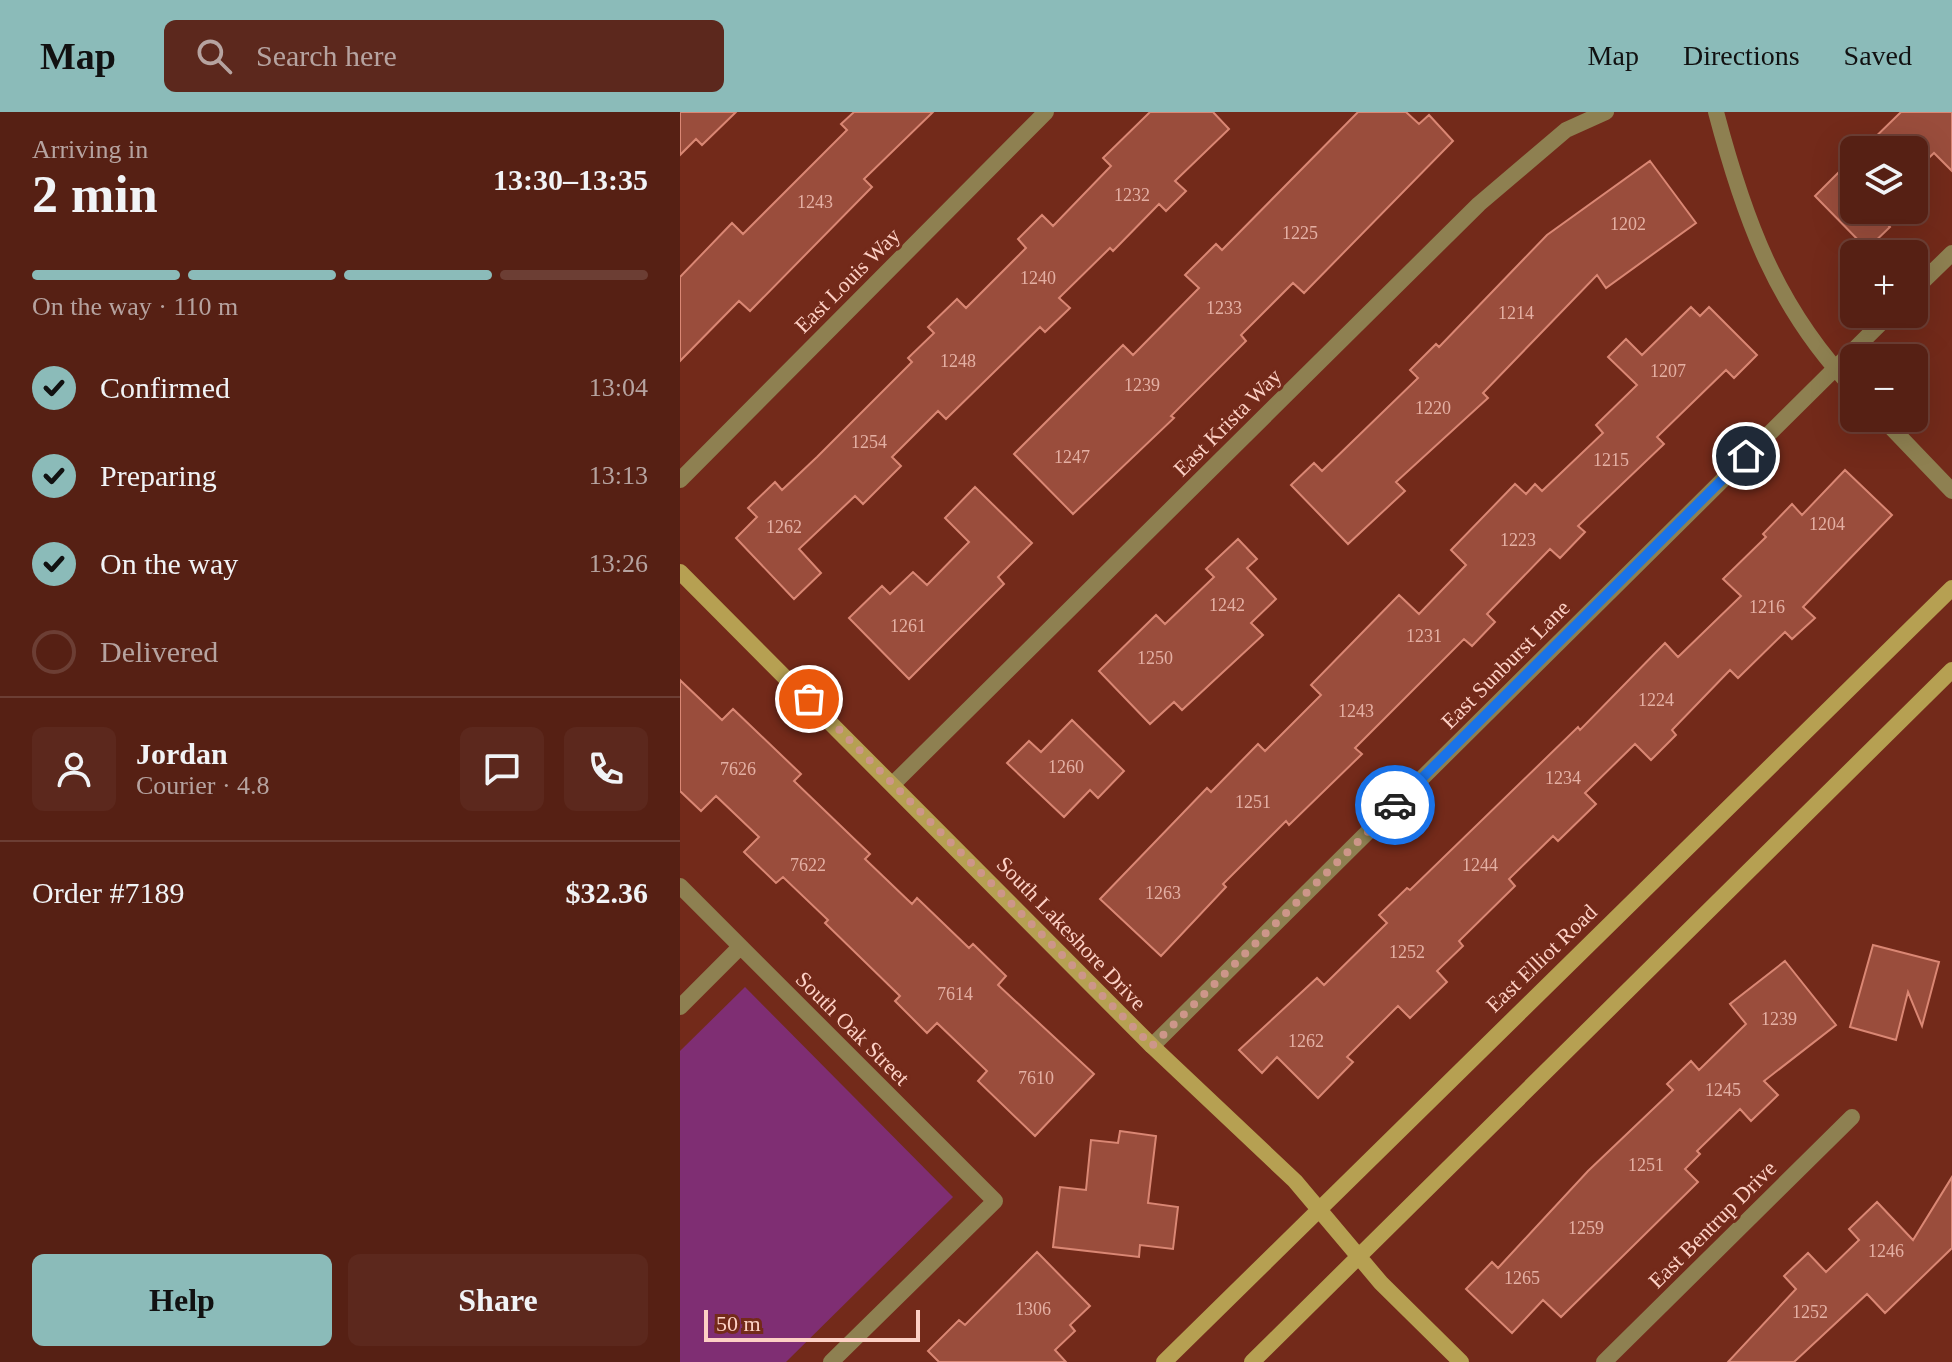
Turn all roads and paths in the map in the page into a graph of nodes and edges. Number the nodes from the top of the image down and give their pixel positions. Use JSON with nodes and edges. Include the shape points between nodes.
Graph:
{"nodes":[{"id":1,"x":1046,"y":112,"type":"edge"},
{"id":2,"x":1606,"y":112,"type":"edge"},
{"id":3,"x":1716,"y":112,"type":"edge"},
{"id":4,"x":1952,"y":253,"type":"edge"},
{"id":5,"x":1928,"y":276,"type":"edge"},
{"id":6,"x":1876,"y":328,"type":"edge"},
{"id":7,"x":1834,"y":369,"type":"junction"},
{"id":8,"x":1840,"y":375,"type":"edge"},
{"id":9,"x":1895,"y":432,"type":"edge"},
{"id":10,"x":680,"y":480,"type":"edge"},
{"id":11,"x":1952,"y":491,"type":"edge"},
{"id":12,"x":680,"y":572,"type":"edge"},
{"id":13,"x":1952,"y":588,"type":"edge"},
{"id":14,"x":1952,"y":670,"type":"edge"},
{"id":15,"x":894,"y":783,"type":"junction"},
{"id":16,"x":680,"y":886,"type":"edge"},
{"id":17,"x":740,"y":947,"type":"junction"},
{"id":18,"x":680,"y":1007,"type":"edge"},
{"id":19,"x":1152,"y":1046,"type":"junction"},
{"id":20,"x":1852,"y":1117,"type":"dead end"},
{"id":21,"x":1318,"y":1208,"type":"junction"},
{"id":22,"x":1359,"y":1256,"type":"junction"},
{"id":23,"x":831,"y":1362,"type":"edge"},
{"id":24,"x":1164,"y":1362,"type":"edge"},
{"id":25,"x":1252,"y":1362,"type":"edge"},
{"id":26,"x":1461,"y":1362,"type":"edge"},
{"id":27,"x":1604,"y":1362,"type":"edge"}],
"edges":[{"from":1,"to":10,"type":"street","name":"East Louis Way"},
{"from":2,"to":15,"type":"street","name":"East Krista Way","via":[[1566,130],[1479,204]]},
{"from":3,"to":7,"type":"street","via":[[1740,201],[1778,288]]},
{"from":4,"to":5,"type":"street"},
{"from":6,"to":7,"type":"street","name":"East Sunburst Lane"},
{"from":7,"to":8,"type":"street"},
{"from":7,"to":19,"type":"street","name":"East Sunburst Lane"},
{"from":9,"to":11,"type":"street"},
{"from":12,"to":15,"type":"main road","name":"South Lakeshore Drive"},
{"from":13,"to":21,"type":"main road","name":"East Elliot Road"},
{"from":14,"to":22,"type":"main road"},
{"from":15,"to":19,"type":"main road","name":"South Lakeshore Drive"},
{"from":16,"to":17,"type":"street","name":"South Oak Street"},
{"from":17,"to":18,"type":"street"},
{"from":17,"to":23,"type":"street","name":"South Oak Street","via":[[995,1201]]},
{"from":19,"to":21,"type":"main road","name":"South Lakeshore Drive"},
{"from":20,"to":27,"type":"street","name":"East Bentrup Drive"},
{"from":21,"to":22,"type":"main road","name":"South Lakeshore Drive"},
{"from":21,"to":24,"type":"main road","name":"East Elliot Road"},
{"from":22,"to":25,"type":"main road"},
{"from":22,"to":26,"type":"main road","name":"South Lakeshore Drive"}]}
